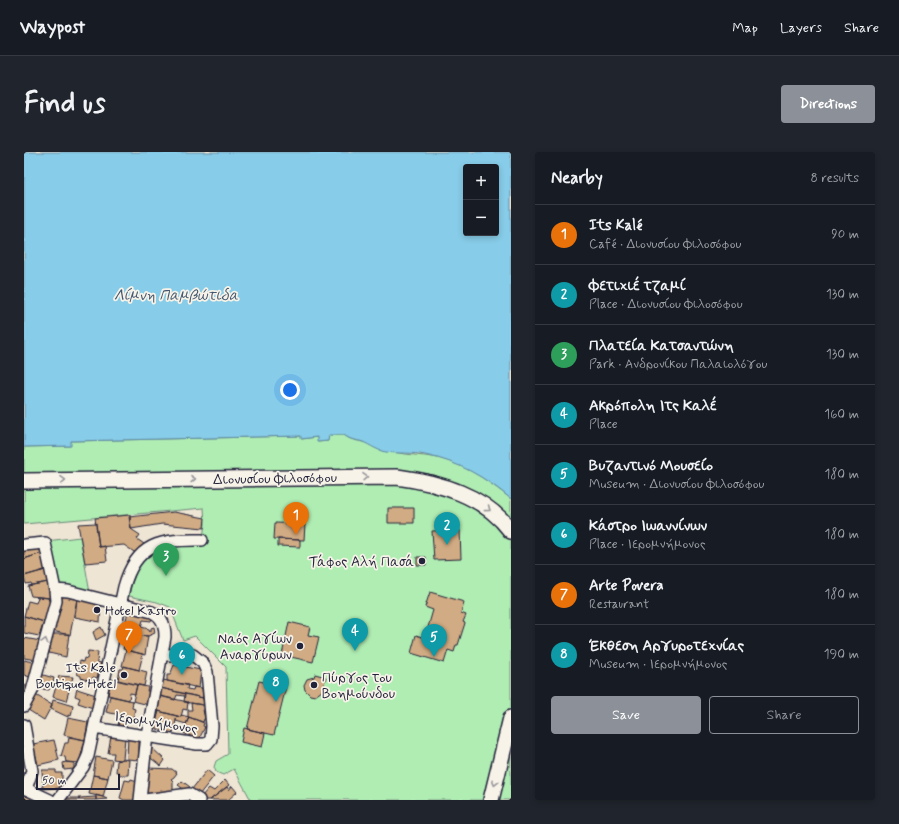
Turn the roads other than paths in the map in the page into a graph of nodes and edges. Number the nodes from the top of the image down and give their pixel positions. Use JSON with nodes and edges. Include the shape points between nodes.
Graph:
{"nodes":[{"id":1,"x":24,"y":481,"type":"edge"},
{"id":2,"x":511,"y":531,"type":"edge"},
{"id":3,"x":202,"y":540,"type":"dead end"},
{"id":4,"x":24,"y":545,"type":"edge"},
{"id":5,"x":55,"y":590,"type":"junction"},
{"id":6,"x":120,"y":603,"type":"junction"},
{"id":7,"x":162,"y":655,"type":"junction"},
{"id":8,"x":24,"y":706,"type":"edge"},
{"id":9,"x":511,"y":718,"type":"edge"},
{"id":10,"x":24,"y":725,"type":"edge"},
{"id":11,"x":94,"y":728,"type":"junction"},
{"id":12,"x":147,"y":735,"type":"junction"},
{"id":13,"x":25,"y":788,"type":"edge"},
{"id":14,"x":50,"y":800,"type":"edge"},
{"id":15,"x":58,"y":800,"type":"edge"},
{"id":16,"x":140,"y":800,"type":"edge"},
{"id":17,"x":145,"y":800,"type":"edge"},
{"id":18,"x":199,"y":800,"type":"edge"},
{"id":19,"x":490,"y":800,"type":"edge"}],
"edges":[{"from":1,"to":2,"type":"street","name":"Διονυσίου Φιλοσόφου","one_way":true,"via":[[397,477],[435,484],[469,496],[490,510]]},
{"from":3,"to":6,"type":"street","via":[[168,541],[144,550],[128,573]]},
{"from":4,"to":5,"type":"street","via":[[45,543]]},
{"from":5,"to":6,"type":"street"},
{"from":8,"to":5,"type":"street","one_way":true,"via":[[32,691],[56,600]]},
{"from":6,"to":7,"type":"street","via":[[159,616],[165,632]]},
{"from":6,"to":11,"type":"street"},
{"from":7,"to":12,"type":"street"},
{"from":7,"to":12,"type":"street","name":"Ιερομνήμονος","via":[[193,655],[203,663],[210,695],[211,739],[207,744],[197,744]]},
{"from":9,"to":19,"type":"street","one_way":true},
{"from":10,"to":13,"type":"street","via":[[32,771]]},
{"from":11,"to":12,"type":"street","name":"Ιερομνήμονος"},
{"from":11,"to":15,"type":"street","via":[[86,763]]},
{"from":12,"to":16,"type":"street"},
{"from":13,"to":14,"type":"street"},
{"from":17,"to":18,"type":"street","via":[[189,794]]}]}
